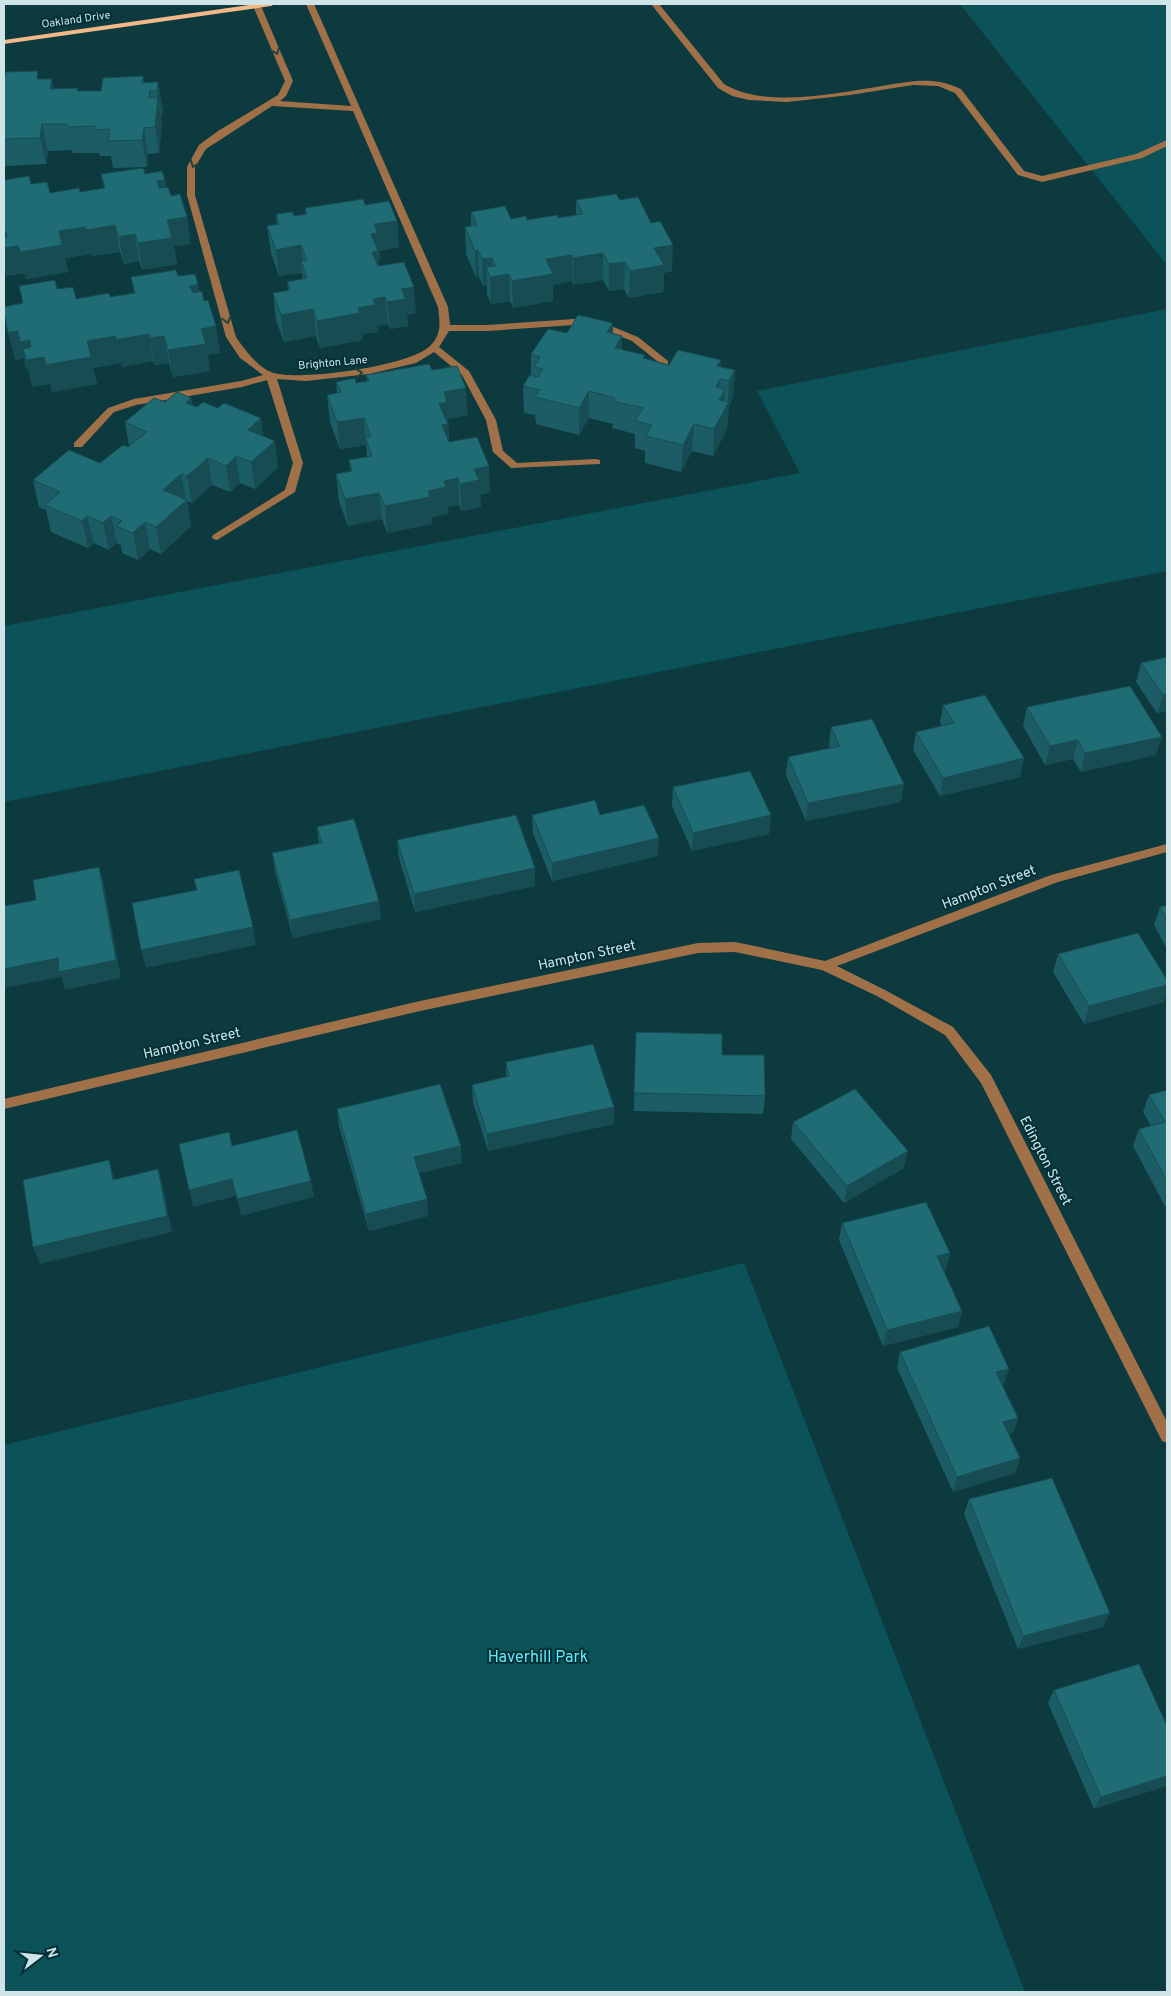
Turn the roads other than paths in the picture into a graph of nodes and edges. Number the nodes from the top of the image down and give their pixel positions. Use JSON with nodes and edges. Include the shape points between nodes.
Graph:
{"nodes":[{"id":1,"x":271,"y":4,"type":"edge"},
{"id":2,"x":310,"y":4,"type":"edge"},
{"id":3,"x":655,"y":4,"type":"edge"},
{"id":4,"x":257,"y":6,"type":"junction"},
{"id":5,"x":4,"y":42,"type":"edge"},
{"id":6,"x":270,"y":103,"type":"junction"},
{"id":7,"x":356,"y":109,"type":"junction"},
{"id":8,"x":1167,"y":143,"type":"edge"},
{"id":9,"x":446,"y":328,"type":"junction"},
{"id":10,"x":434,"y":348,"type":"junction"},
{"id":11,"x":665,"y":363,"type":"edge"},
{"id":12,"x":272,"y":376,"type":"junction"},
{"id":13,"x":78,"y":445,"type":"dead end"},
{"id":14,"x":596,"y":462,"type":"dead end"},
{"id":15,"x":217,"y":538,"type":"dead end"},
{"id":16,"x":1167,"y":848,"type":"edge"},
{"id":17,"x":825,"y":966,"type":"junction"},
{"id":18,"x":4,"y":1104,"type":"edge"},
{"id":19,"x":1167,"y":1436,"type":"edge"}],
"edges":[{"from":1,"to":4,"type":"main road","name":"Oakland Drive"},
{"from":2,"to":7,"type":"street"},
{"from":3,"to":8,"type":"street","via":[[721,86],[735,94],[791,99],[923,81],[943,83],[958,91],[1021,173],[1042,179],[1139,156]]},
{"from":4,"to":5,"type":"main road","name":"Oakland Drive"},
{"from":4,"to":6,"type":"street","one_way":true,"via":[[288,81],[282,96]]},
{"from":6,"to":7,"type":"street"},
{"from":6,"to":12,"type":"street","one_way":true,"via":[[202,147],[191,167],[191,195],[231,336],[243,356]]},
{"from":7,"to":9,"type":"street","via":[[443,307]]},
{"from":9,"to":10,"type":"street","name":"Brighton Lane"},
{"from":9,"to":11,"type":"street","via":[[574,322],[606,327],[635,339]]},
{"from":12,"to":10,"type":"street","name":"Brighton Lane","one_way":true,"via":[[306,378],[369,372],[413,361]]},
{"from":10,"to":14,"type":"street","via":[[466,374],[491,420],[498,452],[514,466]]},
{"from":12,"to":13,"type":"street","via":[[134,402],[111,410]]},
{"from":12,"to":15,"type":"street","via":[[298,463],[290,492]]},
{"from":16,"to":17,"type":"street","name":"Hampton Street","via":[[1055,878]]},
{"from":17,"to":18,"type":"street","name":"Hampton Street","via":[[735,947],[698,948],[420,1006]]},
{"from":17,"to":19,"type":"street","name":"Edington Street","via":[[949,1031],[986,1079]]}]}
